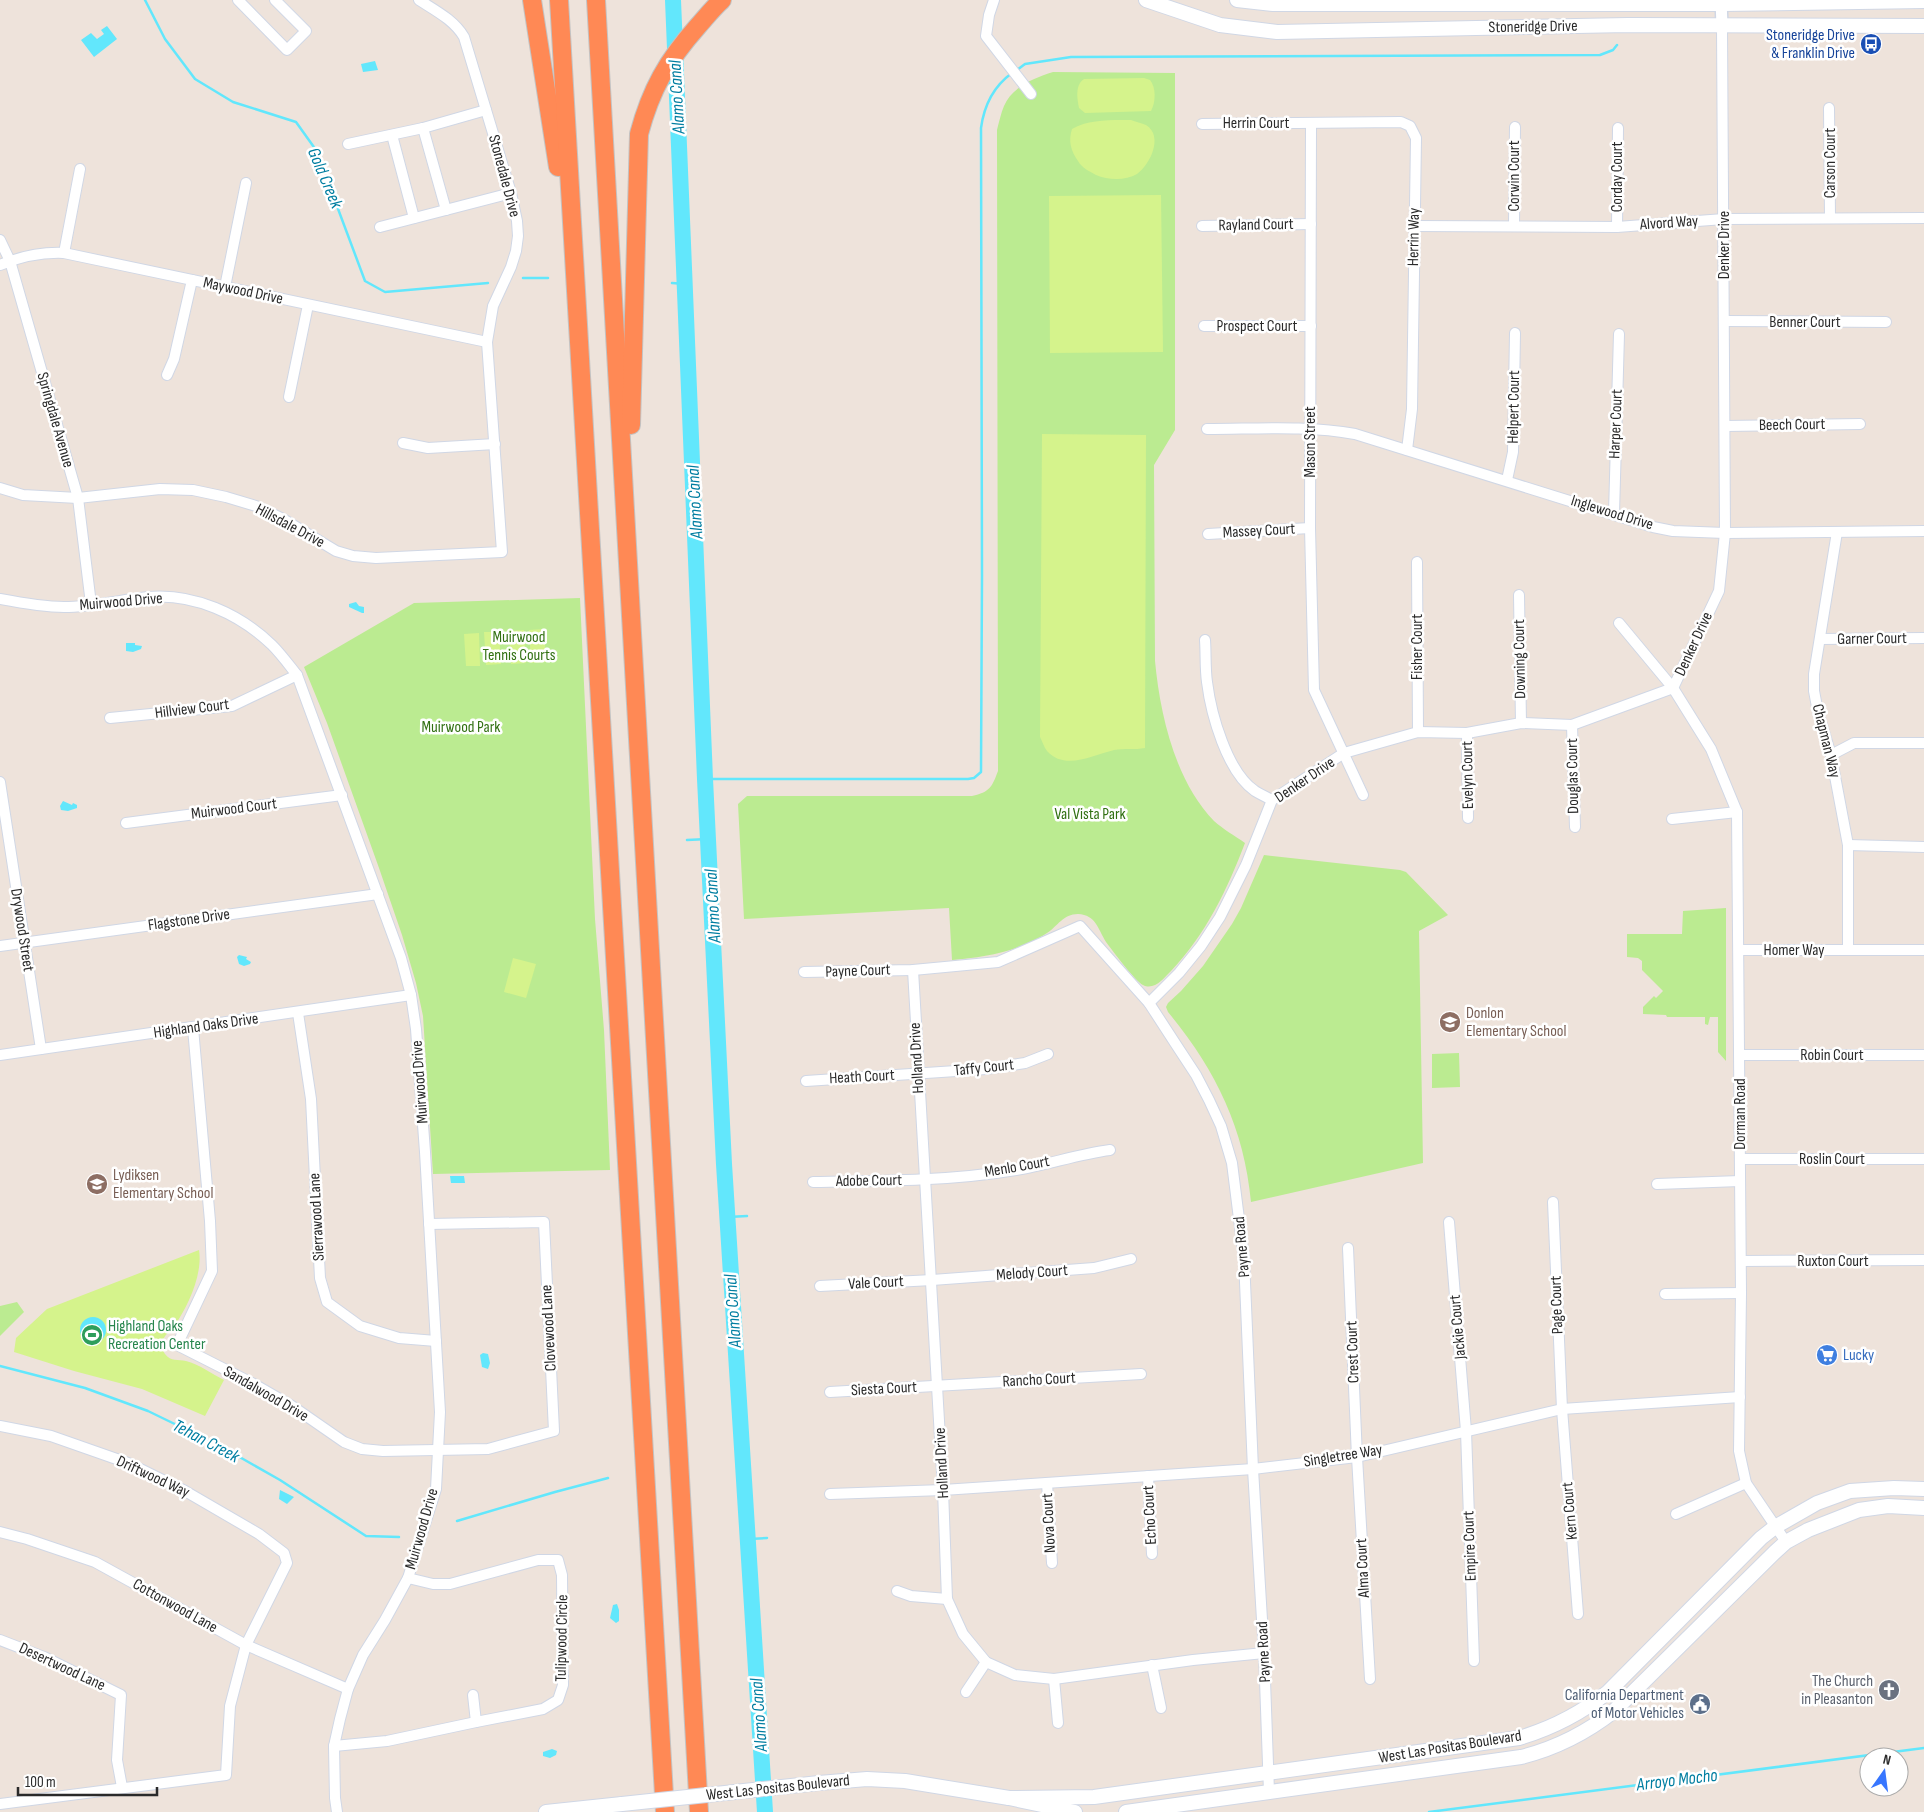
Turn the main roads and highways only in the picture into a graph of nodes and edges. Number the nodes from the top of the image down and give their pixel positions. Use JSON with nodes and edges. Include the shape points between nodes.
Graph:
{"nodes":[{"id":1,"x":532,"y":0,"type":"edge"},
{"id":2,"x":559,"y":0,"type":"edge"},
{"id":3,"x":596,"y":0,"type":"edge"},
{"id":4,"x":1146,"y":0,"type":"edge"},
{"id":5,"x":1237,"y":0,"type":"edge"},
{"id":6,"x":1722,"y":1,"type":"edge"},
{"id":7,"x":1924,"y":1,"type":"edge"},
{"id":8,"x":720,"y":2,"type":"edge"},
{"id":9,"x":1924,"y":26,"type":"edge"},
{"id":10,"x":572,"y":218,"type":"junction"},
{"id":11,"x":624,"y":490,"type":"junction"},
{"id":12,"x":1924,"y":1488,"type":"edge"},
{"id":13,"x":1921,"y":1510,"type":"edge"},
{"id":14,"x":1009,"y":1798,"type":"junction"},
{"id":15,"x":546,"y":1812,"type":"edge"},
{"id":16,"x":665,"y":1812,"type":"edge"},
{"id":17,"x":699,"y":1812,"type":"edge"},
{"id":18,"x":1075,"y":1812,"type":"edge"},
{"id":19,"x":1126,"y":1812,"type":"edge"}],
"edges":[{"from":1,"to":10,"type":"highway","via":[[558,163],[560,196]]},
{"from":2,"to":10,"type":"highway"},
{"from":3,"to":11,"type":"highway"},
{"from":4,"to":9,"type":"main road","name":"Stoneridge Drive","via":[[1220,25],[1277,32],[1628,25]]},
{"from":5,"to":6,"type":"main road","name":"Stoneridge Drive","via":[[1273,4]]},
{"from":6,"to":7,"type":"main road","name":"Stoneridge Drive"},
{"from":8,"to":11,"type":"highway","via":[[665,67],[646,109],[639,134],[630,457]]},
{"from":10,"to":16,"type":"highway"},
{"from":11,"to":17,"type":"highway"},
{"from":12,"to":14,"type":"main road","name":"West Las Positas Boulevard","via":[[1850,1491],[1817,1503],[1775,1527],[1608,1692],[1565,1722],[1519,1738],[1094,1797]]},
{"from":13,"to":19,"type":"main road","name":"West Las Positas Boulevard","via":[[1888,1506],[1859,1510],[1786,1542],[1614,1711],[1593,1728],[1544,1751],[1522,1757]]},
{"from":14,"to":15,"type":"main road","name":"West Las Positas Boulevard","bridge":true,"via":[[905,1781],[866,1780]]},
{"from":14,"to":18,"type":"main road","name":"West Las Positas Boulevard"}]}
